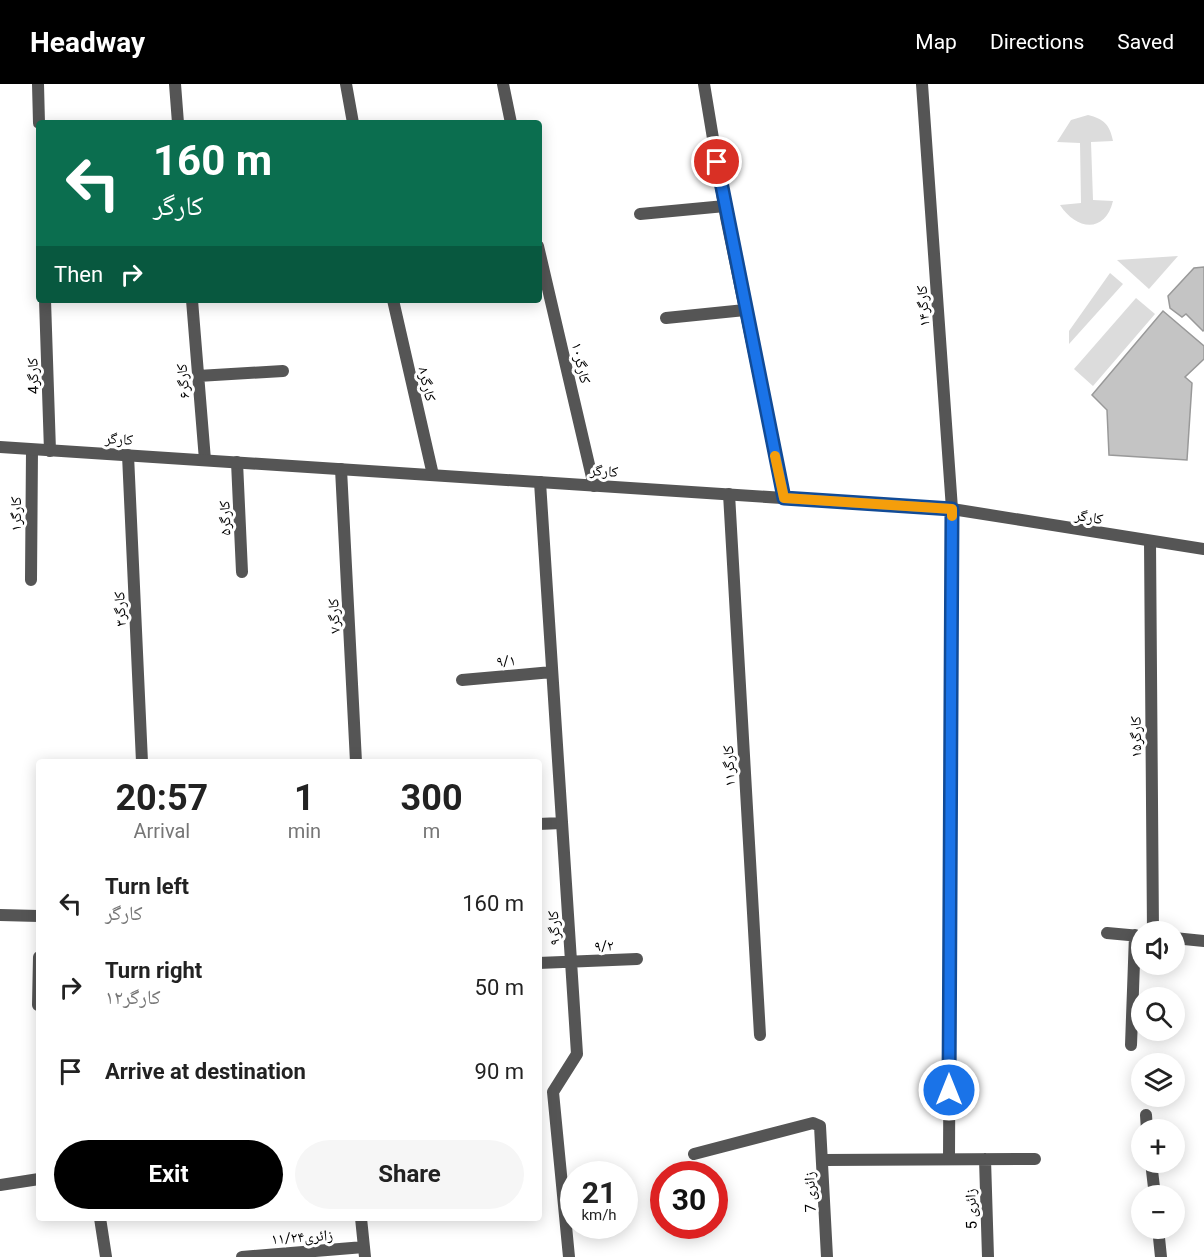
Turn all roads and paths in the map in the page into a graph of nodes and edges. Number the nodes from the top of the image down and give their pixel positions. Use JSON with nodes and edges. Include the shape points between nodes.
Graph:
{"nodes":[{"id":1,"x":38,"y":84,"type":"edge"},
{"id":2,"x":175,"y":84,"type":"edge"},
{"id":3,"x":345,"y":84,"type":"edge"},
{"id":4,"x":503,"y":84,"type":"edge"},
{"id":5,"x":704,"y":84,"type":"edge"},
{"id":6,"x":922,"y":84,"type":"edge"},
{"id":7,"x":39,"y":120,"type":"edge"},
{"id":8,"x":178,"y":120,"type":"edge"},
{"id":9,"x":352,"y":120,"type":"edge"},
{"id":10,"x":510,"y":120,"type":"edge"},
{"id":11,"x":725,"y":206,"type":"junction"},
{"id":12,"x":640,"y":214,"type":"dead end"},
{"id":13,"x":542,"y":263,"type":"edge"},
{"id":14,"x":45,"y":303,"type":"edge"},
{"id":15,"x":192,"y":303,"type":"edge"},
{"id":16,"x":394,"y":303,"type":"edge"},
{"id":17,"x":745,"y":310,"type":"junction"},
{"id":18,"x":666,"y":318,"type":"dead end"},
{"id":19,"x":284,"y":371,"type":"dead end"},
{"id":20,"x":198,"y":376,"type":"junction"},
{"id":21,"x":0,"y":447,"type":"edge"},
{"id":22,"x":32,"y":450,"type":"junction"},
{"id":23,"x":50,"y":451,"type":"junction"},
{"id":24,"x":128,"y":455,"type":"junction"},
{"id":25,"x":205,"y":460,"type":"junction"},
{"id":26,"x":237,"y":462,"type":"junction"},
{"id":27,"x":341,"y":469,"type":"junction"},
{"id":28,"x":433,"y":475,"type":"junction"},
{"id":29,"x":540,"y":482,"type":"junction"},
{"id":30,"x":594,"y":486,"type":"junction"},
{"id":31,"x":729,"y":494,"type":"junction"},
{"id":32,"x":784,"y":498,"type":"junction"},
{"id":33,"x":952,"y":509,"type":"junction"},
{"id":34,"x":1150,"y":542,"type":"junction"},
{"id":35,"x":1204,"y":549,"type":"edge"},
{"id":36,"x":242,"y":572,"type":"dead end"},
{"id":37,"x":31,"y":580,"type":"dead end"},
{"id":38,"x":552,"y":672,"type":"junction"},
{"id":39,"x":462,"y":680,"type":"dead end"},
{"id":40,"x":142,"y":759,"type":"edge"},
{"id":41,"x":356,"y":759,"type":"edge"},
{"id":42,"x":542,"y":824,"type":"edge"},
{"id":43,"x":562,"y":824,"type":"junction"},
{"id":44,"x":0,"y":915,"type":"edge"},
{"id":45,"x":36,"y":916,"type":"edge"},
{"id":46,"x":1153,"y":921,"type":"edge"},
{"id":47,"x":1107,"y":933,"type":"dead end"},
{"id":48,"x":1131,"y":935,"type":"edge"},
{"id":49,"x":1185,"y":939,"type":"edge"},
{"id":50,"x":1204,"y":941,"type":"edge"},
{"id":51,"x":637,"y":959,"type":"dead end"},
{"id":52,"x":571,"y":962,"type":"junction"},
{"id":53,"x":542,"y":963,"type":"edge"},
{"id":54,"x":1135,"y":975,"type":"edge"},
{"id":55,"x":760,"y":1035,"type":"dead end"},
{"id":56,"x":1131,"y":1046,"type":"dead end"},
{"id":57,"x":1146,"y":1115,"type":"dead end"},
{"id":58,"x":1146,"y":1119,"type":"edge"},
{"id":59,"x":694,"y":1154,"type":"dead end"},
{"id":60,"x":949,"y":1159,"type":"junction"},
{"id":61,"x":985,"y":1159,"type":"junction"},
{"id":62,"x":824,"y":1160,"type":"junction"},
{"id":63,"x":1035,"y":1160,"type":"dead end"},
{"id":64,"x":36,"y":1179,"type":"edge"},
{"id":65,"x":0,"y":1185,"type":"edge"},
{"id":66,"x":100,"y":1221,"type":"edge"},
{"id":67,"x":361,"y":1221,"type":"edge"},
{"id":68,"x":1159,"y":1239,"type":"edge"},
{"id":69,"x":364,"y":1252,"type":"edge"},
{"id":70,"x":106,"y":1257,"type":"edge"},
{"id":71,"x":242,"y":1257,"type":"edge"},
{"id":72,"x":569,"y":1257,"type":"edge"},
{"id":73,"x":827,"y":1257,"type":"edge"},
{"id":74,"x":988,"y":1257,"type":"edge"},
{"id":75,"x":1161,"y":1257,"type":"edge"}],
"edges":[{"from":1,"to":7,"type":"street"},
{"from":2,"to":8,"type":"street"},
{"from":3,"to":9,"type":"street"},
{"from":4,"to":10,"type":"street"},
{"from":5,"to":11,"type":"street"},
{"from":6,"to":33,"type":"street","name":"کارگر۱۴"},
{"from":11,"to":12,"type":"street"},
{"from":11,"to":17,"type":"street"},
{"from":13,"to":30,"type":"street","name":"کارگر۱۰"},
{"from":14,"to":23,"type":"street","name":"4کارگر"},
{"from":15,"to":20,"type":"street","name":"کارگر۶"},
{"from":16,"to":28,"type":"street","name":"کارگر۸"},
{"from":17,"to":18,"type":"street"},
{"from":17,"to":32,"type":"street"},
{"from":19,"to":20,"type":"street"},
{"from":20,"to":25,"type":"street","name":"کارگر۶"},
{"from":21,"to":22,"type":"street","name":"کارگر"},
{"from":22,"to":23,"type":"street","name":"کارگر"},
{"from":22,"to":37,"type":"street","name":"کارگر۱"},
{"from":23,"to":24,"type":"street","name":"کارگر"},
{"from":24,"to":25,"type":"street","name":"کارگر"},
{"from":24,"to":40,"type":"street","name":"کارگر۳"},
{"from":25,"to":26,"type":"street","name":"کارگر"},
{"from":26,"to":27,"type":"street","name":"کارگر"},
{"from":26,"to":36,"type":"street","name":"کارگر۵"},
{"from":27,"to":28,"type":"street","name":"کارگر"},
{"from":27,"to":41,"type":"street","name":"کارگر۷"},
{"from":28,"to":29,"type":"street","name":"کارگر"},
{"from":29,"to":30,"type":"street","name":"کارگر"},
{"from":29,"to":38,"type":"street","name":"کارگر۹"},
{"from":30,"to":31,"type":"street","name":"کارگر"},
{"from":31,"to":32,"type":"street","name":"کارگر"},
{"from":31,"to":55,"type":"street","name":"کارگر۱۱"},
{"from":32,"to":33,"type":"street","name":"کارگر"},
{"from":33,"to":34,"type":"street","name":"کارگر"},
{"from":33,"to":60,"type":"street","name":"کارگر۱۴"},
{"from":34,"to":35,"type":"street","name":"کارگر"},
{"from":34,"to":46,"type":"street","name":"کارگر۱۵"},
{"from":38,"to":39,"type":"street","name":"۹/۱"},
{"from":38,"to":43,"type":"street","name":"کارگر۹"},
{"from":42,"to":43,"type":"street"},
{"from":43,"to":52,"type":"street","name":"کارگر۹"},
{"from":44,"to":45,"type":"street"},
{"from":47,"to":48,"type":"street"},
{"from":49,"to":50,"type":"street"},
{"from":51,"to":52,"type":"street","name":"۹/۲"},
{"from":52,"to":53,"type":"street","name":"۹/۲"},
{"from":52,"to":72,"type":"street","name":"کارگر۹","via":[[577,1054],[553,1092]]},
{"from":54,"to":56,"type":"street"},
{"from":57,"to":58,"type":"street"},
{"from":59,"to":62,"type":"street","name":"زائری 7","via":[[813,1123],[820,1126]]},
{"from":60,"to":61,"type":"street"},
{"from":60,"to":62,"type":"street"},
{"from":61,"to":63,"type":"street"},
{"from":61,"to":74,"type":"street","name":"5 زائری"},
{"from":62,"to":73,"type":"street","name":"زائری 7"},
{"from":64,"to":65,"type":"street"},
{"from":66,"to":70,"type":"street"},
{"from":67,"to":69,"type":"street"},
{"from":68,"to":75,"type":"street"},
{"from":69,"to":71,"type":"street","name":"زائری۱۱/۲۴"}]}
